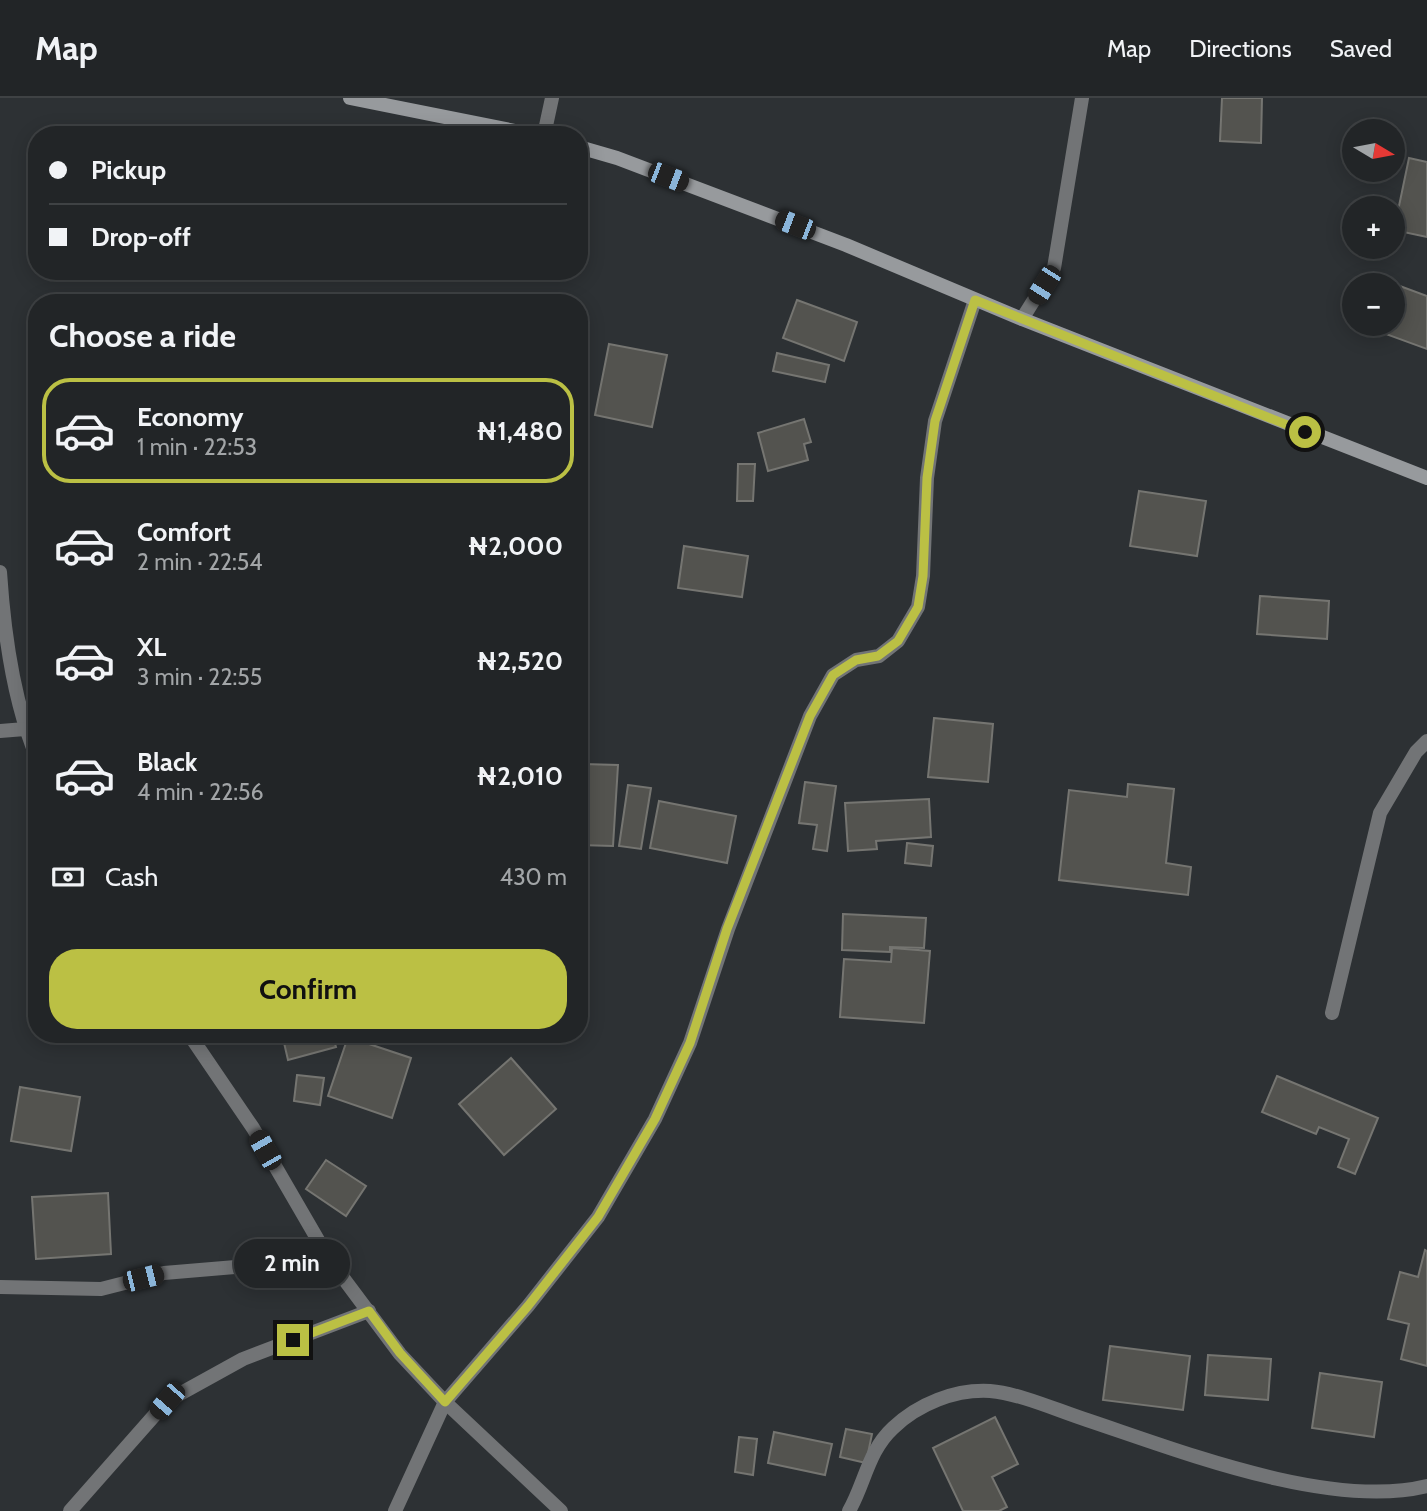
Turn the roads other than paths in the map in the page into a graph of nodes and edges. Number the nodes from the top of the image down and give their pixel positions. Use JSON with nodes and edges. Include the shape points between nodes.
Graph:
{"nodes":[{"id":1,"x":349,"y":98,"type":"edge"},
{"id":2,"x":552,"y":98,"type":"edge"},
{"id":3,"x":1082,"y":98,"type":"edge"},
{"id":4,"x":490,"y":126,"type":"edge"},
{"id":5,"x":546,"y":126,"type":"edge"},
{"id":6,"x":588,"y":150,"type":"edge"},
{"id":7,"x":975,"y":300,"type":"junction"},
{"id":8,"x":1022,"y":319,"type":"junction"},
{"id":9,"x":1427,"y":478,"type":"edge"},
{"id":10,"x":0,"y":572,"type":"edge"},
{"id":11,"x":25,"y":729,"type":"junction"},
{"id":12,"x":0,"y":731,"type":"edge"},
{"id":13,"x":28,"y":736,"type":"edge"},
{"id":14,"x":1427,"y":741,"type":"edge"},
{"id":15,"x":1332,"y":1013,"type":"dead end"},
{"id":16,"x":195,"y":1043,"type":"edge"},
{"id":17,"x":330,"y":1259,"type":"junction"},
{"id":18,"x":0,"y":1287,"type":"edge"},
{"id":19,"x":369,"y":1311,"type":"junction"},
{"id":20,"x":445,"y":1402,"type":"junction"},
{"id":21,"x":1427,"y":1486,"type":"edge"},
{"id":22,"x":70,"y":1511,"type":"edge"},
{"id":23,"x":395,"y":1511,"type":"edge"},
{"id":24,"x":561,"y":1511,"type":"edge"},
{"id":25,"x":849,"y":1511,"type":"edge"}],
"edges":[{"from":1,"to":4,"type":"main road"},
{"from":2,"to":5,"type":"street"},
{"from":3,"to":8,"type":"street","via":[[1054,268]]},
{"from":6,"to":7,"type":"main road","via":[[846,245]]},
{"from":7,"to":8,"type":"main road"},
{"from":7,"to":20,"type":"street","via":[[935,421],[918,607],[898,641],[878,656],[856,660],[833,675],[810,716],[727,929],[690,1043],[655,1119],[598,1217]]},
{"from":8,"to":9,"type":"main road"},
{"from":10,"to":11,"type":"street"},
{"from":11,"to":12,"type":"street"},
{"from":11,"to":13,"type":"street"},
{"from":14,"to":15,"type":"street","via":[[1381,813]]},
{"from":16,"to":17,"type":"street","via":[[253,1128]]},
{"from":17,"to":18,"type":"street","via":[[164,1273],[100,1289]]},
{"from":17,"to":19,"type":"street"},
{"from":19,"to":20,"type":"street"},
{"from":19,"to":22,"type":"street","via":[[243,1359],[167,1401]]},
{"from":20,"to":23,"type":"street"},
{"from":20,"to":24,"type":"street"},
{"from":21,"to":25,"type":"street","via":[[1385,1491],[1291,1482],[1037,1403],[992,1391],[962,1392],[925,1405],[892,1428],[871,1455]]}]}
